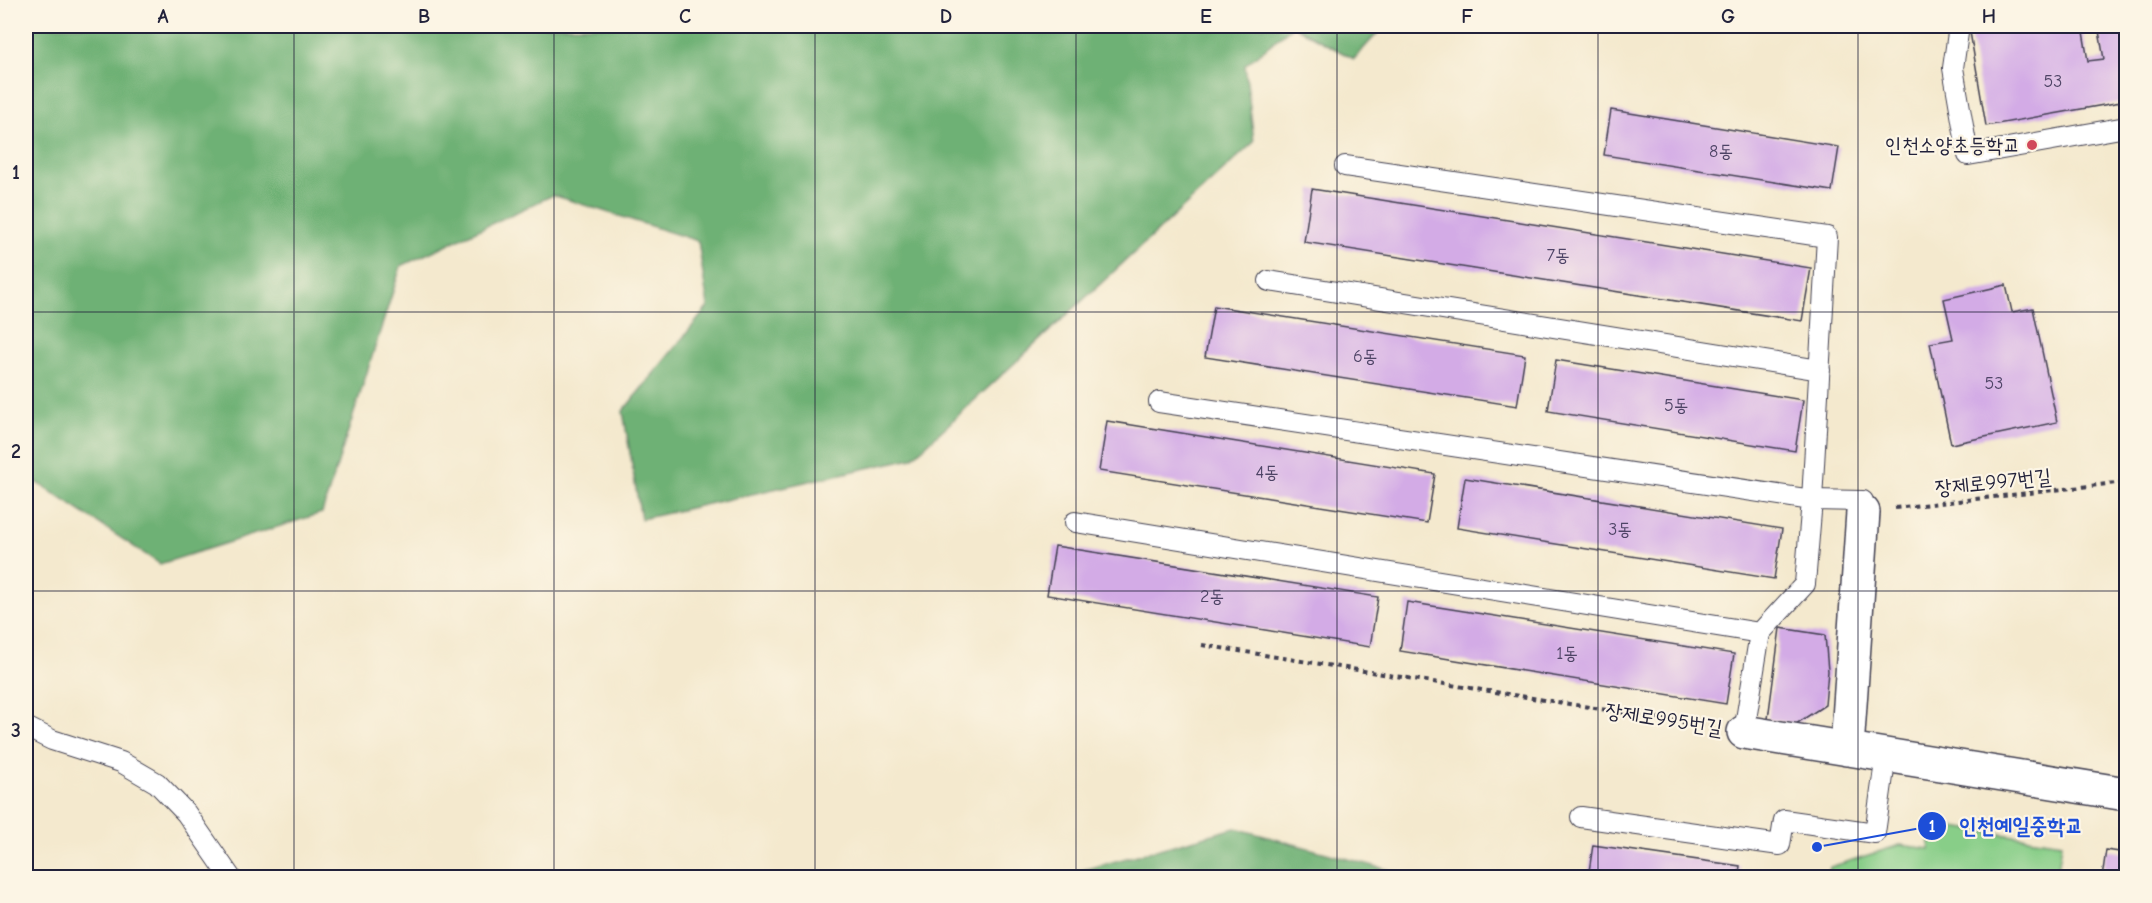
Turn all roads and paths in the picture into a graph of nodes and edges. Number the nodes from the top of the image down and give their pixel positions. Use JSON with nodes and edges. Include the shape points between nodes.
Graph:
{"nodes":[{"id":1,"x":1959,"y":26,"type":"edge"},
{"id":2,"x":2127,"y":127,"type":"edge"},
{"id":3,"x":1345,"y":166,"type":"dead end"},
{"id":4,"x":1269,"y":281,"type":"dead end"},
{"id":5,"x":1820,"y":370,"type":"junction"},
{"id":6,"x":1159,"y":402,"type":"dead end"},
{"id":7,"x":2127,"y":482,"type":"edge"},
{"id":8,"x":1812,"y":500,"type":"junction"},
{"id":9,"x":1863,"y":512,"type":"junction"},
{"id":10,"x":1075,"y":522,"type":"dead end"},
{"id":11,"x":1760,"y":633,"type":"junction"},
{"id":12,"x":1202,"y":645,"type":"dead end"},
{"id":13,"x":26,"y":727,"type":"edge"},
{"id":14,"x":1744,"y":732,"type":"junction"},
{"id":15,"x":1847,"y":749,"type":"junction"},
{"id":16,"x":1886,"y":755,"type":"junction"},
{"id":17,"x":2127,"y":794,"type":"edge"},
{"id":18,"x":1581,"y":817,"type":"dead end"},
{"id":19,"x":231,"y":878,"type":"edge"}],
"edges":[{"from":1,"to":2,"type":"lane","via":[[1953,68],[1968,155]]},
{"from":3,"to":5,"type":"lane","via":[[1827,237]]},
{"from":4,"to":5,"type":"lane"},
{"from":5,"to":8,"type":"lane"},
{"from":6,"to":8,"type":"lane"},
{"from":7,"to":9,"type":"path","name":"장제로997번길"},
{"from":8,"to":9,"type":"lane","via":[[1863,501]]},
{"from":8,"to":11,"type":"lane","via":[[1805,585]]},
{"from":9,"to":15,"type":"street"},
{"from":10,"to":11,"type":"lane"},
{"from":11,"to":14,"type":"lane"},
{"from":12,"to":14,"type":"path","name":"장제로995번길"},
{"from":13,"to":19,"type":"lane","via":[[52,740],[121,762],[157,783],[186,813]]},
{"from":14,"to":15,"type":"street","name":"장제로995번길"},
{"from":15,"to":16,"type":"street","name":"장제로995번길"},
{"from":16,"to":17,"type":"street","name":"장제로995번길"},
{"from":16,"to":18,"type":"lane","via":[[1875,833],[1784,820],[1780,846]]}]}
